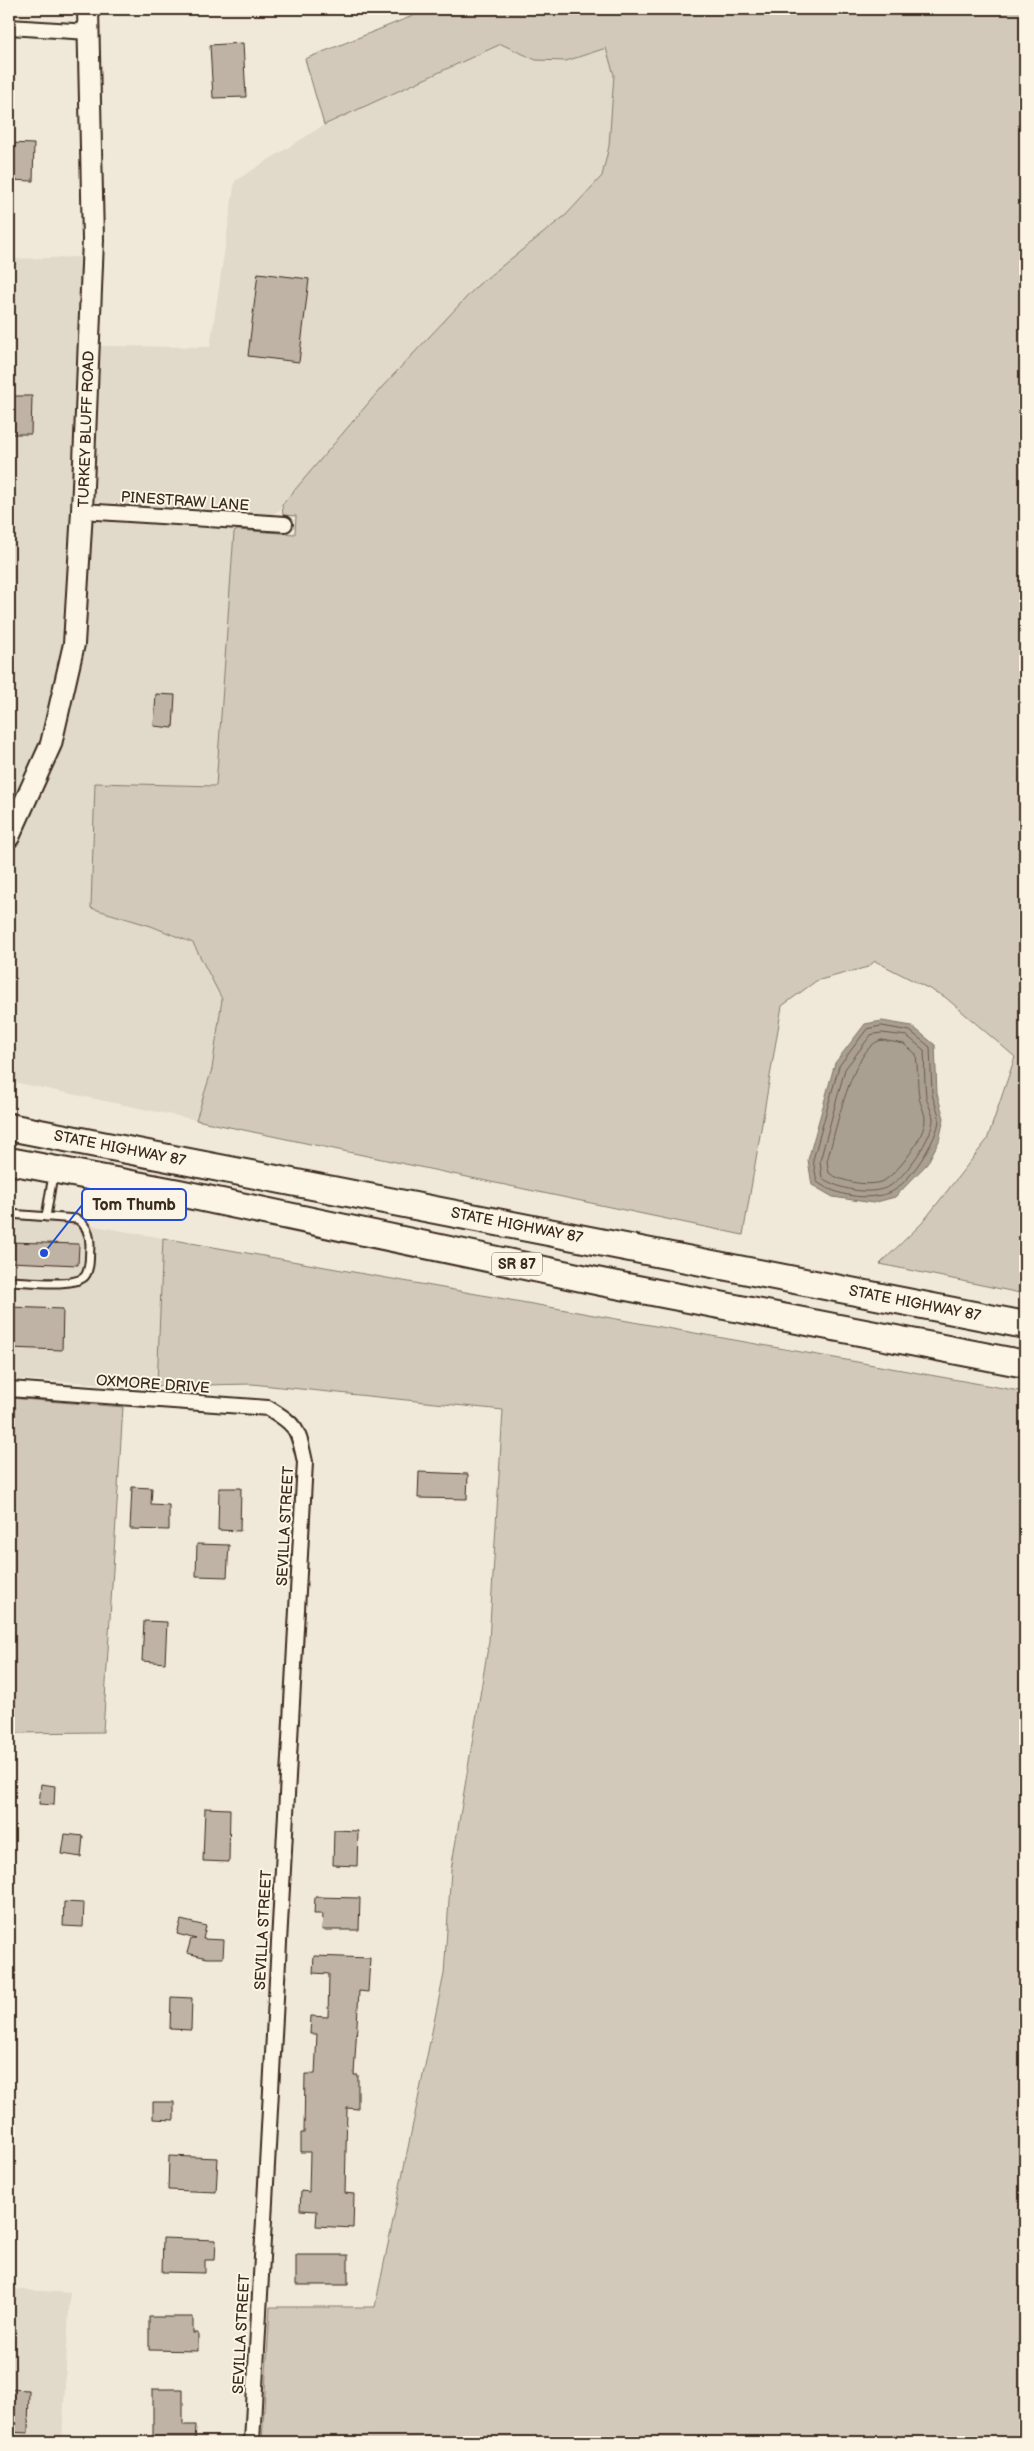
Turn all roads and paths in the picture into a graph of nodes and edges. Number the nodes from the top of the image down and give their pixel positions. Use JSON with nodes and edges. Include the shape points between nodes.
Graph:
{"nodes":[{"id":1,"x":88,"y":9,"type":"edge"},
{"id":2,"x":9,"y":27,"type":"edge"},
{"id":3,"x":89,"y":32,"type":"junction"},
{"id":4,"x":82,"y":511,"type":"junction"},
{"id":5,"x":285,"y":524,"type":"dead end"},
{"id":6,"x":9,"y":837,"type":"edge"},
{"id":7,"x":9,"y":1127,"type":"edge"},
{"id":8,"x":9,"y":1161,"type":"edge"},
{"id":9,"x":54,"y":1170,"type":"junction"},
{"id":10,"x":9,"y":1214,"type":"edge"},
{"id":11,"x":46,"y":1217,"type":"junction"},
{"id":12,"x":9,"y":1281,"type":"edge"},
{"id":13,"x":1025,"y":1325,"type":"edge"},
{"id":14,"x":1025,"y":1364,"type":"edge"},
{"id":15,"x":9,"y":1389,"type":"edge"},
{"id":16,"x":292,"y":1422,"type":"joint"},
{"id":17,"x":252,"y":2442,"type":"edge"}],
"edges":[{"from":1,"to":3,"type":"street","name":"TURKEY BLUFF ROAD"},
{"from":2,"to":3,"type":"street"},
{"from":3,"to":4,"type":"street","name":"TURKEY BLUFF ROAD","via":[[94,240]]},
{"from":4,"to":5,"type":"street","name":"PINESTRAW LANE"},
{"from":4,"to":6,"type":"street","name":"TURKEY BLUFF ROAD","via":[[72,654],[51,744]]},
{"from":7,"to":13,"type":"highway","name":"STATE HIGHWAY 87"},
{"from":8,"to":9,"type":"highway","number":"SR 87"},
{"from":9,"to":11,"type":"lane"},
{"from":9,"to":14,"type":"highway","number":"SR 87","via":[[179,1193],[601,1282]]},
{"from":10,"to":11,"type":"lane"},
{"from":11,"to":12,"type":"lane","via":[[82,1222],[90,1239],[88,1270],[79,1281],[68,1283]]},
{"from":15,"to":16,"type":"street","name":"OXMORE DRIVE","via":[[268,1408]]},
{"from":16,"to":17,"type":"street","name":"SEVILLA STREET","via":[[305,1462]]}]}
